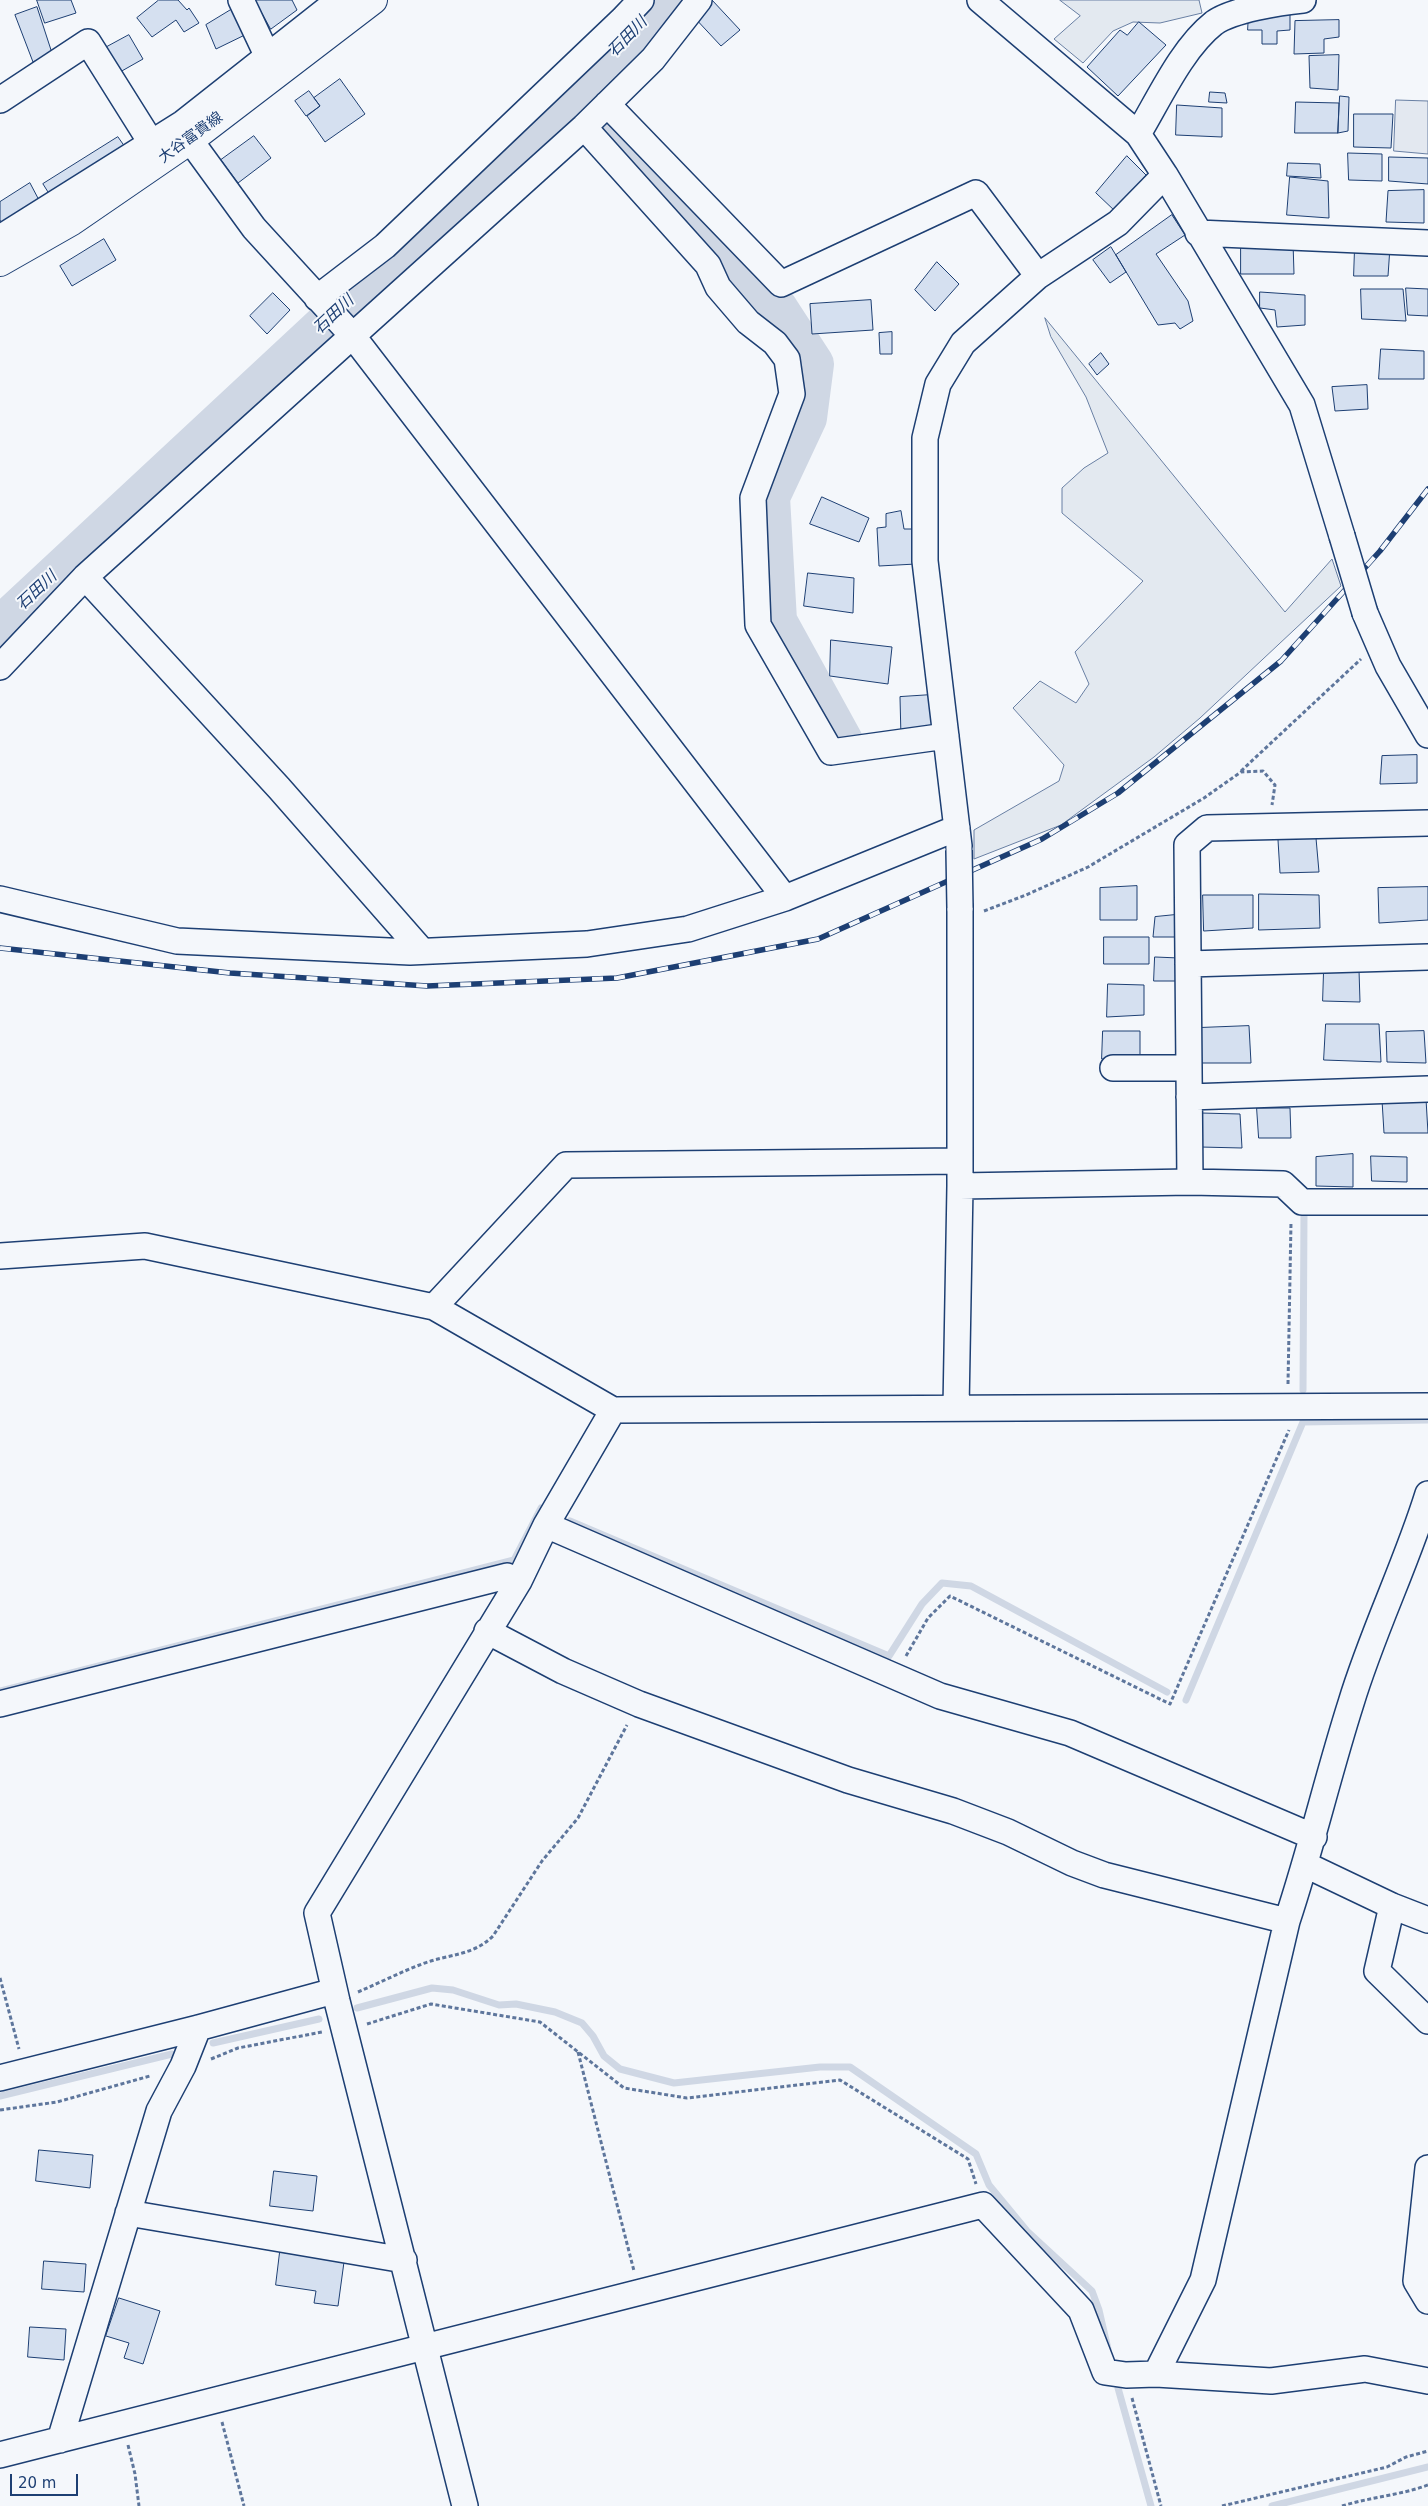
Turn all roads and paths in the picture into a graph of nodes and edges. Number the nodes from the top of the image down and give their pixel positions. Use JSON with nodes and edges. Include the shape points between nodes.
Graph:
{"nodes":[{"id":1,"x":241,"y":0,"type":"edge"},
{"id":2,"x":339,"y":0,"type":"edge"},
{"id":3,"x":373,"y":0,"type":"edge"},
{"id":4,"x":641,"y":0,"type":"edge"},
{"id":5,"x":699,"y":0,"type":"edge"},
{"id":6,"x":980,"y":0,"type":"edge"},
{"id":7,"x":1303,"y":0,"type":"edge"},
{"id":8,"x":274,"y":63,"type":"junction"},
{"id":9,"x":0,"y":100,"type":"edge"},
{"id":10,"x":606,"y":104,"type":"junction"},
{"id":11,"x":584,"y":127,"type":"junction"},
{"id":12,"x":1138,"y":134,"type":"junction"},
{"id":13,"x":190,"y":140,"type":"junction"},
{"id":14,"x":152,"y":144,"type":"junction"},
{"id":15,"x":1165,"y":175,"type":"junction"},
{"id":16,"x":1198,"y":233,"type":"junction"},
{"id":17,"x":0,"y":238,"type":"edge"},
{"id":18,"x":1428,"y":243,"type":"edge"},
{"id":19,"x":0,"y":262,"type":"edge"},
{"id":20,"x":1038,"y":276,"type":"junction"},
{"id":21,"x":320,"y":301,"type":"junction"},
{"id":22,"x":352,"y":335,"type":"junction"},
{"id":23,"x":85,"y":577,"type":"junction"},
{"id":24,"x":1377,"y":642,"type":"junction"},
{"id":25,"x":0,"y":667,"type":"edge"},
{"id":26,"x":1428,"y":735,"type":"edge"},
{"id":27,"x":946,"y":736,"type":"junction"},
{"id":28,"x":1241,"y":772,"type":"junction"},
{"id":29,"x":1428,"y":823,"type":"edge"},
{"id":30,"x":1269,"y":827,"type":"junction"},
{"id":31,"x":958,"y":839,"type":"junction"},
{"id":32,"x":786,"y":898,"type":"junction"},
{"id":33,"x":0,"y":899,"type":"edge"},
{"id":34,"x":960,"y":914,"type":"junction"},
{"id":35,"x":422,"y":951,"type":"junction"},
{"id":36,"x":1428,"y":957,"type":"edge"},
{"id":37,"x":1188,"y":964,"type":"junction"},
{"id":38,"x":1112,"y":1068,"type":"dead end"},
{"id":39,"x":1189,"y":1068,"type":"junction"},
{"id":40,"x":1428,"y":1089,"type":"edge"},
{"id":41,"x":1189,"y":1097,"type":"junction"},
{"id":42,"x":960,"y":1161,"type":"junction"},
{"id":43,"x":1190,"y":1182,"type":"junction"},
{"id":44,"x":960,"y":1186,"type":"junction"},
{"id":45,"x":1292,"y":1192,"type":"junction"},
{"id":46,"x":1428,"y":1202,"type":"edge"},
{"id":47,"x":0,"y":1256,"type":"edge"},
{"id":48,"x":434,"y":1307,"type":"junction"},
{"id":49,"x":1288,"y":1406,"type":"junction"},
{"id":50,"x":1428,"y":1406,"type":"edge"},
{"id":51,"x":956,"y":1408,"type":"junction"},
{"id":52,"x":613,"y":1410,"type":"junction"},
{"id":53,"x":1428,"y":1494,"type":"edge"},
{"id":54,"x":546,"y":1525,"type":"junction"},
{"id":55,"x":1422,"y":1537,"type":"edge"},
{"id":56,"x":519,"y":1581,"type":"junction"},
{"id":57,"x":488,"y":1631,"type":"junction"},
{"id":58,"x":901,"y":1664,"type":"dead end"},
{"id":59,"x":0,"y":1704,"type":"edge"},
{"id":60,"x":639,"y":1704,"type":"junction"},
{"id":61,"x":1314,"y":1837,"type":"junction"},
{"id":62,"x":1306,"y":1865,"type":"junction"},
{"id":63,"x":1392,"y":1906,"type":"junction"},
{"id":64,"x":1428,"y":1920,"type":"edge"},
{"id":65,"x":1287,"y":1921,"type":"junction"},
{"id":66,"x":0,"y":1978,"type":"edge"},
{"id":67,"x":336,"y":1996,"type":"junction"},
{"id":68,"x":1428,"y":2021,"type":"edge"},
{"id":69,"x":198,"y":2028,"type":"junction"},
{"id":70,"x":345,"y":2030,"type":"junction"},
{"id":71,"x":578,"y":2051,"type":"junction"},
{"id":72,"x":24,"y":2072,"type":"junction"},
{"id":73,"x":0,"y":2078,"type":"edge"},
{"id":74,"x":1428,"y":2168,"type":"edge"},
{"id":75,"x":983,"y":2205,"type":"junction"},
{"id":76,"x":128,"y":2213,"type":"junction"},
{"id":77,"x":404,"y":2260,"type":"junction"},
{"id":78,"x":640,"y":2293,"type":"junction"},
{"id":79,"x":1428,"y":2301,"type":"edge"},
{"id":80,"x":426,"y":2347,"type":"junction"},
{"id":81,"x":1156,"y":2374,"type":"junction"},
{"id":82,"x":1126,"y":2375,"type":"junction"},
{"id":83,"x":1428,"y":2381,"type":"edge"},
{"id":84,"x":217,"y":2400,"type":"junction"},
{"id":85,"x":122,"y":2424,"type":"junction"},
{"id":86,"x":60,"y":2440,"type":"junction"},
{"id":87,"x":1428,"y":2451,"type":"edge"},
{"id":88,"x":0,"y":2455,"type":"edge"},
{"id":89,"x":1428,"y":2484,"type":"edge"},
{"id":90,"x":139,"y":2506,"type":"edge"},
{"id":91,"x":244,"y":2506,"type":"edge"},
{"id":92,"x":465,"y":2506,"type":"edge"},
{"id":93,"x":1161,"y":2506,"type":"edge"},
{"id":94,"x":1222,"y":2506,"type":"edge"},
{"id":95,"x":1342,"y":2506,"type":"edge"}],
"edges":[{"from":1,"to":8,"type":"street"},
{"from":2,"to":8,"type":"street"},
{"from":3,"to":8,"type":"main road","name":"大谷富貴線"},
{"from":4,"to":21,"type":"street","via":[[385,246]]},
{"from":5,"to":10,"type":"street","via":[[652,59]]},
{"from":6,"to":12,"type":"street"},
{"from":7,"to":12,"type":"street","via":[[1247,10],[1215,22],[1195,42]]},
{"from":8,"to":13,"type":"main road","name":"大谷富貴線"},
{"from":8,"to":14,"type":"street"},
{"from":9,"to":14,"type":"street","via":[[88,42]]},
{"from":10,"to":11,"type":"street"},
{"from":10,"to":20,"type":"street","via":[[782,284],[976,193]]},
{"from":11,"to":22,"type":"street"},
{"from":11,"to":27,"type":"street","via":[[708,265],[718,288],[748,322],[775,343],[787,359],[792,394],[753,498],[758,625],[830,752]]},
{"from":12,"to":15,"type":"street"},
{"from":13,"to":19,"type":"main road","name":"大谷富貴線","via":[[72,221]]},
{"from":13,"to":21,"type":"street","via":[[254,228]]},
{"from":14,"to":17,"type":"street"},
{"from":15,"to":16,"type":"street"},
{"from":15,"to":20,"type":"street","via":[[1118,223]]},
{"from":16,"to":18,"type":"street"},
{"from":16,"to":24,"type":"street","bridge":true,"via":[[1302,405],[1365,613]]},
{"from":20,"to":27,"type":"street","via":[[963,343],[938,384],[925,438],[925,561]]},
{"from":21,"to":22,"type":"street"},
{"from":22,"to":23,"type":"street"},
{"from":22,"to":32,"type":"street"},
{"from":23,"to":25,"type":"street"},
{"from":23,"to":35,"type":"street"},
{"from":24,"to":26,"type":"street"},
{"from":24,"to":28,"type":"path"},
{"from":27,"to":31,"type":"street"},
{"from":28,"to":30,"type":"path","via":[[1263,771],[1275,785]]},
{"from":28,"to":34,"type":"path","via":[[1204,798],[1088,867],[1026,896]]},
{"from":29,"to":30,"type":"street"},
{"from":30,"to":37,"type":"street","via":[[1207,828],[1187,845]]},
{"from":31,"to":32,"type":"street"},
{"from":31,"to":34,"type":"street","bridge":true},
{"from":32,"to":35,"type":"street","via":[[688,929],[587,944]]},
{"from":33,"to":35,"type":"street","via":[[177,941]]},
{"from":34,"to":42,"type":"street"},
{"from":36,"to":37,"type":"street"},
{"from":37,"to":39,"type":"street"},
{"from":38,"to":39,"type":"street"},
{"from":39,"to":41,"type":"street"},
{"from":40,"to":41,"type":"street"},
{"from":41,"to":43,"type":"street"},
{"from":42,"to":44,"type":"street"},
{"from":42,"to":48,"type":"street","via":[[566,1165]]},
{"from":43,"to":44,"type":"street"},
{"from":43,"to":45,"type":"street","via":[[1284,1184]]},
{"from":44,"to":51,"type":"street"},
{"from":45,"to":46,"type":"street","via":[[1302,1202]]},
{"from":45,"to":49,"type":"path"},
{"from":47,"to":48,"type":"street","via":[[145,1246]]},
{"from":48,"to":52,"type":"street"},
{"from":49,"to":50,"type":"street"},
{"from":49,"to":51,"type":"street"},
{"from":49,"to":58,"type":"path","via":[[1290,1429],[1170,1704],[950,1596],[928,1618]]},
{"from":51,"to":52,"type":"street"},
{"from":52,"to":54,"type":"street"},
{"from":53,"to":55,"type":"street"},
{"from":54,"to":56,"type":"street"},
{"from":54,"to":61,"type":"street","via":[[940,1696],[1070,1733]]},
{"from":55,"to":61,"type":"street","via":[[1351,1702]]},
{"from":56,"to":57,"type":"street"},
{"from":56,"to":59,"type":"street","via":[[507,1576]]},
{"from":57,"to":60,"type":"street","via":[[563,1671]]},
{"from":57,"to":67,"type":"street","via":[[318,1913]]},
{"from":60,"to":65,"type":"street","via":[[848,1780],[953,1810],[1104,1875]]},
{"from":60,"to":67,"type":"path","via":[[578,1818],[542,1861],[489,1940],[467,1954],[424,1963]]},
{"from":61,"to":62,"type":"street"},
{"from":62,"to":63,"type":"street"},
{"from":62,"to":65,"type":"street"},
{"from":63,"to":64,"type":"street"},
{"from":63,"to":68,"type":"street","via":[[1377,1971]]},
{"from":65,"to":81,"type":"street","via":[[1203,2280]]},
{"from":66,"to":72,"type":"path"},
{"from":67,"to":69,"type":"street"},
{"from":67,"to":70,"type":"street"},
{"from":69,"to":72,"type":"street"},
{"from":69,"to":76,"type":"street","via":[[183,2066],[159,2111]]},
{"from":70,"to":71,"type":"path","via":[[431,2004],[540,2022]]},
{"from":70,"to":77,"type":"street"},
{"from":71,"to":75,"type":"path","via":[[624,2088],[687,2098],[840,2080],[968,2159]]},
{"from":71,"to":78,"type":"path"},
{"from":72,"to":73,"type":"street"},
{"from":74,"to":79,"type":"street","via":[[1416,2281]]},
{"from":75,"to":78,"type":"street"},
{"from":75,"to":82,"type":"street","via":[[1081,2310],[1104,2372]]},
{"from":76,"to":77,"type":"street"},
{"from":76,"to":86,"type":"street"},
{"from":77,"to":80,"type":"street"},
{"from":78,"to":80,"type":"street"},
{"from":80,"to":84,"type":"street"},
{"from":80,"to":92,"type":"street"},
{"from":81,"to":82,"type":"street"},
{"from":81,"to":83,"type":"street","via":[[1271,2381],[1365,2370]]},
{"from":82,"to":93,"type":"path"},
{"from":84,"to":85,"type":"street"},
{"from":84,"to":91,"type":"path"},
{"from":85,"to":86,"type":"street"},
{"from":85,"to":90,"type":"path","via":[[135,2474]]},
{"from":86,"to":88,"type":"street"},
{"from":87,"to":94,"type":"path","via":[[1387,2467]]},
{"from":89,"to":95,"type":"path","via":[[1408,2492],[1390,2493]]}]}
